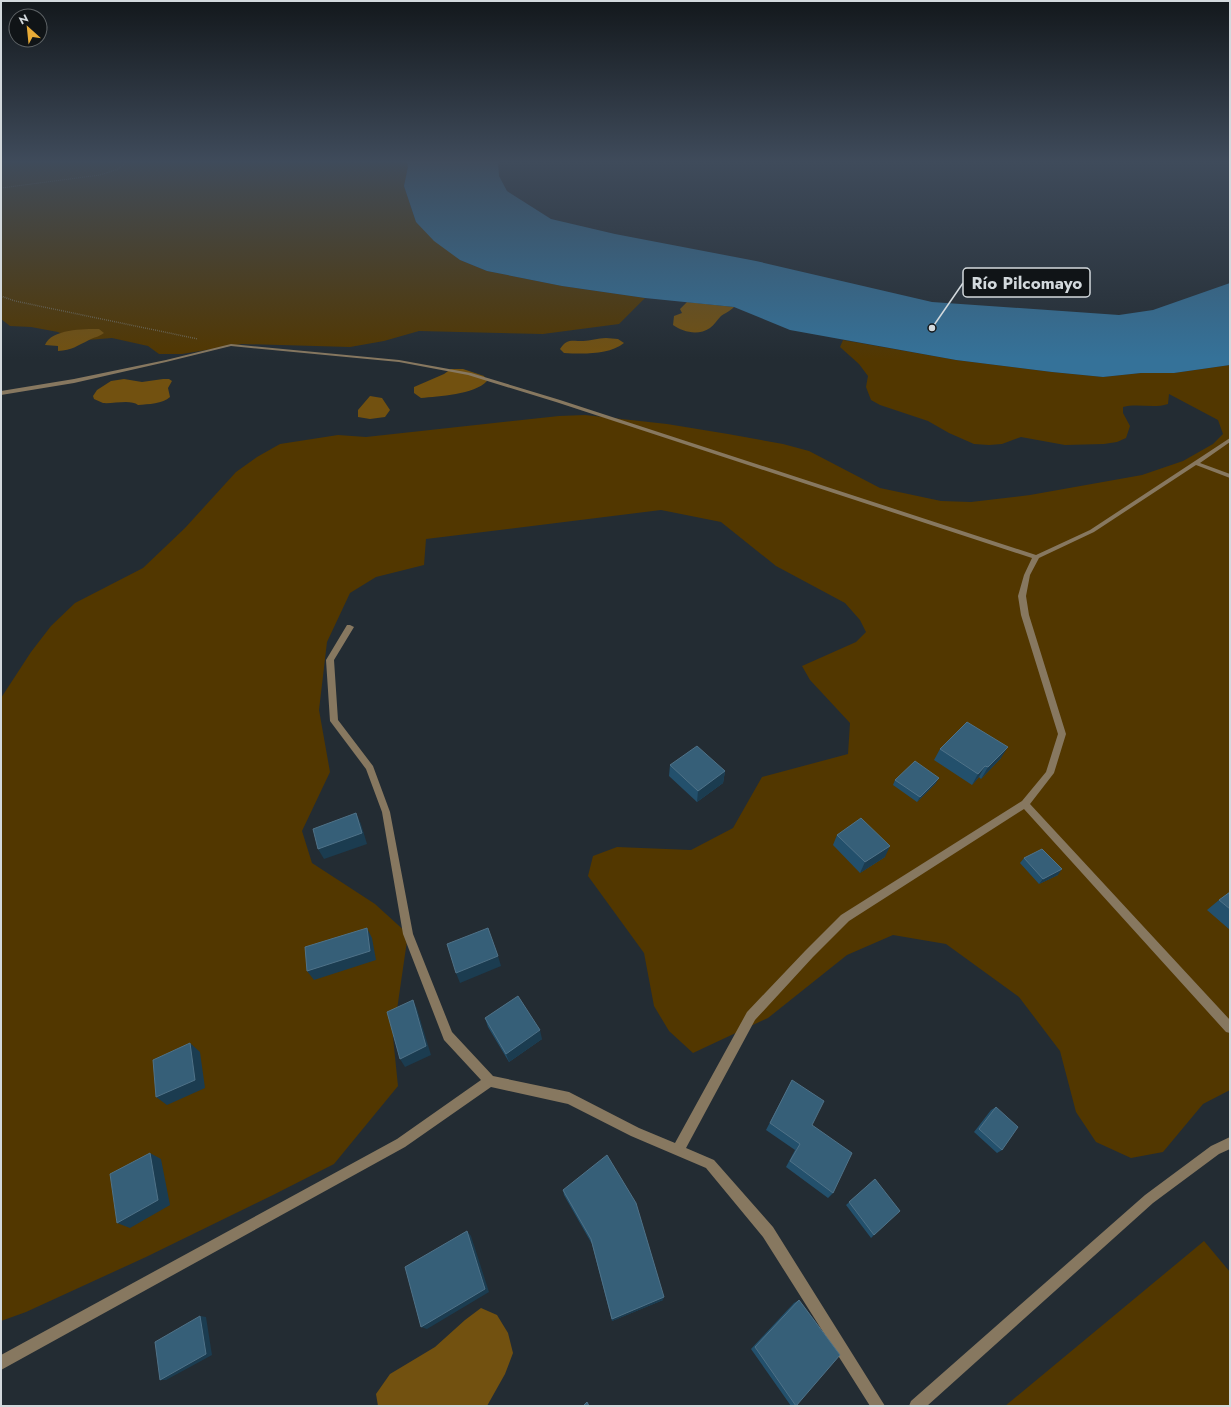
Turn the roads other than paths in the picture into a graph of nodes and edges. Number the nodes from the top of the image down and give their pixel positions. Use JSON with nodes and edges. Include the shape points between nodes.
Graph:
{"nodes":[{"id":1,"x":1,"y":394,"type":"edge"},
{"id":2,"x":1230,"y":440,"type":"edge"},
{"id":3,"x":1194,"y":464,"type":"junction"},
{"id":4,"x":1230,"y":476,"type":"edge"},
{"id":5,"x":1036,"y":557,"type":"junction"},
{"id":6,"x":350,"y":627,"type":"dead end"},
{"id":7,"x":1025,"y":804,"type":"junction"},
{"id":8,"x":1230,"y":1028,"type":"edge"},
{"id":9,"x":490,"y":1081,"type":"junction"},
{"id":10,"x":1230,"y":1143,"type":"edge"},
{"id":11,"x":678,"y":1150,"type":"junction"},
{"id":12,"x":1,"y":1363,"type":"edge"},
{"id":13,"x":878,"y":1406,"type":"edge"},
{"id":14,"x":916,"y":1406,"type":"edge"}],
"edges":[{"from":1,"to":5,"type":"street","via":[[74,381],[231,345],[399,361],[469,374],[558,401]]},
{"from":2,"to":3,"type":"street"},
{"from":3,"to":4,"type":"street"},
{"from":3,"to":5,"type":"street","via":[[1092,530]]},
{"from":5,"to":7,"type":"street","via":[[1027,575],[1022,596],[1025,615],[1062,734],[1050,773]]},
{"from":6,"to":9,"type":"street","via":[[330,660],[334,721],[370,768],[386,812],[408,934],[448,1036]]},
{"from":7,"to":8,"type":"street"},
{"from":7,"to":11,"type":"street","via":[[845,918],[751,1016]]},
{"from":9,"to":11,"type":"street","via":[[569,1098],[635,1132]]},
{"from":9,"to":12,"type":"street","via":[[402,1143]]},
{"from":10,"to":14,"type":"street","via":[[1215,1150],[1148,1199]]},
{"from":11,"to":13,"type":"street","via":[[710,1164],[768,1232]]}]}
